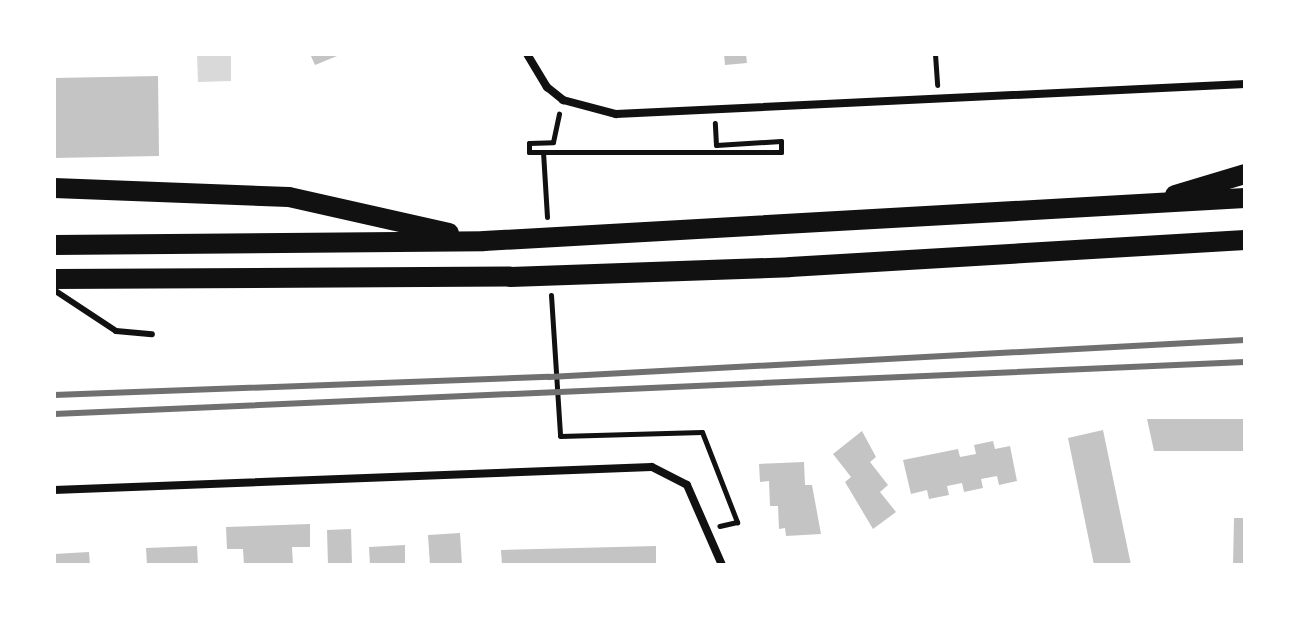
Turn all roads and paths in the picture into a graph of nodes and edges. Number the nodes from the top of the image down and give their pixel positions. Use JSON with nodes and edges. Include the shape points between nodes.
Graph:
{"nodes":[{"id":1,"x":527,"y":54,"type":"edge"},
{"id":2,"x":935,"y":54,"type":"edge"},
{"id":3,"x":1245,"y":84,"type":"edge"},
{"id":4,"x":937,"y":99,"type":"junction"},
{"id":5,"x":715,"y":110,"type":"junction"},
{"id":6,"x":553,"y":138,"type":"dead end"},
{"id":7,"x":724,"y":145,"type":"dead end"},
{"id":8,"x":543,"y":152,"type":"dead end"},
{"id":9,"x":1245,"y":174,"type":"edge"},
{"id":10,"x":54,"y":188,"type":"edge"},
{"id":11,"x":1245,"y":198,"type":"edge"},
{"id":12,"x":1148,"y":204,"type":"junction"},
{"id":13,"x":1245,"y":240,"type":"edge"},
{"id":14,"x":484,"y":241,"type":"junction"},
{"id":15,"x":54,"y":245,"type":"edge"},
{"id":16,"x":54,"y":279,"type":"edge"},
{"id":17,"x":54,"y":290,"type":"edge"},
{"id":18,"x":152,"y":334,"type":"dead end"},
{"id":19,"x":54,"y":490,"type":"edge"},
{"id":20,"x":722,"y":565,"type":"edge"}],
"edges":[{"from":1,"to":5,"type":"street","via":[[547,87],[563,100],[616,114]]},
{"from":2,"to":4,"type":"path"},
{"from":3,"to":4,"type":"street"},
{"from":4,"to":5,"type":"street"},
{"from":5,"to":7,"type":"path","via":[[716,145]]},
{"from":6,"to":8,"type":"path","via":[[529,143],[529,152]]},
{"from":9,"to":12,"type":"highway"},
{"from":10,"to":14,"type":"highway","via":[[289,197]]},
{"from":11,"to":12,"type":"highway"},
{"from":12,"to":14,"type":"highway"},
{"from":13,"to":16,"type":"highway","via":[[541,276]]},
{"from":14,"to":15,"type":"highway"},
{"from":17,"to":18,"type":"lane","via":[[116,331]]},
{"from":19,"to":20,"type":"street","via":[[652,467],[687,485]]}]}
